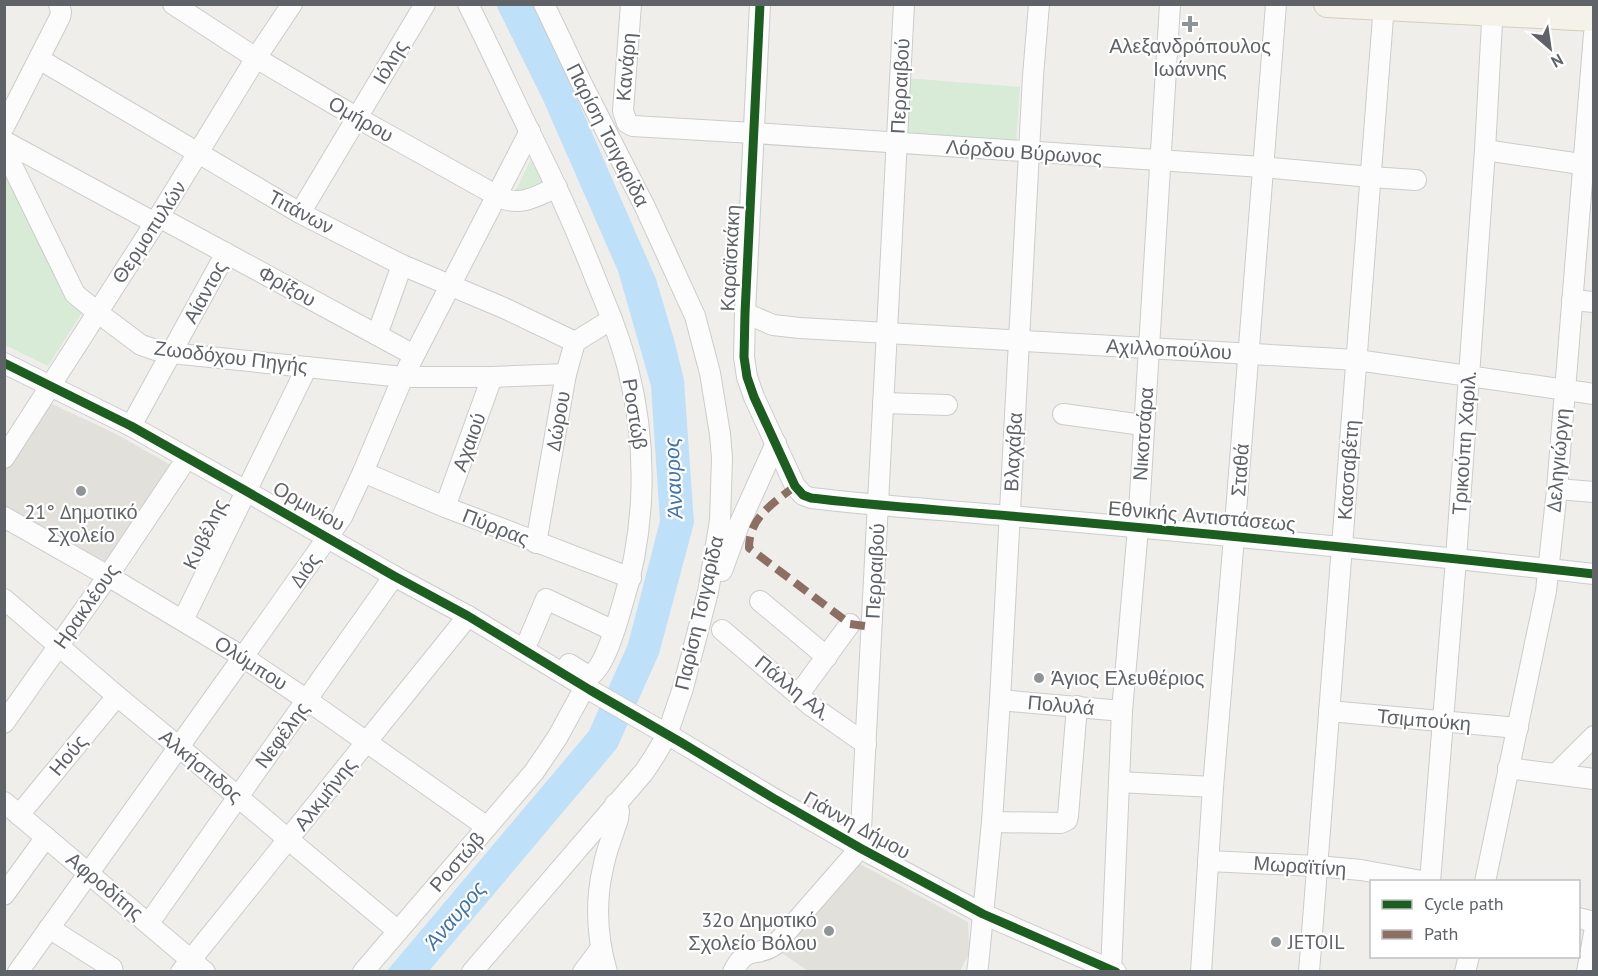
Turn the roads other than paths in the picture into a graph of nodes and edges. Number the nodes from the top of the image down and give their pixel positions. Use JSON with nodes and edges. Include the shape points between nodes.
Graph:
{"nodes":[{"id":1,"x":172,"y":4,"type":"edge"},
{"id":2,"x":292,"y":4,"type":"edge"},
{"id":3,"x":424,"y":4,"type":"edge"},
{"id":4,"x":468,"y":4,"type":"edge"},
{"id":5,"x":544,"y":4,"type":"edge"},
{"id":6,"x":632,"y":4,"type":"edge"},
{"id":7,"x":760,"y":4,"type":"edge"},
{"id":8,"x":904,"y":4,"type":"edge"},
{"id":9,"x":1039,"y":4,"type":"edge"},
{"id":10,"x":1170,"y":4,"type":"edge"},
{"id":11,"x":1276,"y":4,"type":"edge"},
{"id":12,"x":1327,"y":4,"type":"edge"},
{"id":13,"x":1384,"y":6,"type":"edge"},
{"id":14,"x":60,"y":8,"type":"edge"},
{"id":15,"x":1493,"y":8,"type":"edge"},
{"id":16,"x":1593,"y":18,"type":"edge"},
{"id":17,"x":1593,"y":34,"type":"edge"},
{"id":18,"x":256,"y":58,"type":"junction"},
{"id":19,"x":39,"y":59,"type":"junction"},
{"id":20,"x":356,"y":117,"type":"junction"},
{"id":21,"x":633,"y":126,"type":"joint"},
{"id":22,"x":4,"y":127,"type":"edge"},
{"id":23,"x":530,"y":132,"type":"junction"},
{"id":24,"x":753,"y":133,"type":"junction"},
{"id":25,"x":4,"y":141,"type":"edge"},
{"id":26,"x":897,"y":143,"type":"junction"},
{"id":27,"x":4,"y":149,"type":"edge"},
{"id":28,"x":1485,"y":150,"type":"junction"},
{"id":29,"x":1029,"y":152,"type":"junction"},
{"id":30,"x":198,"y":154,"type":"junction"},
{"id":31,"x":1160,"y":160,"type":"junction"},
{"id":32,"x":1588,"y":165,"type":"edge"},
{"id":33,"x":1262,"y":167,"type":"junction"},
{"id":34,"x":1371,"y":177,"type":"junction"},
{"id":35,"x":1416,"y":180,"type":"dead end"},
{"id":36,"x":557,"y":187,"type":"junction"},
{"id":37,"x":496,"y":195,"type":"junction"},
{"id":38,"x":300,"y":213,"type":"junction"},
{"id":39,"x":157,"y":220,"type":"junction"},
{"id":40,"x":1585,"y":240,"type":"edge"},
{"id":41,"x":226,"y":253,"type":"junction"},
{"id":42,"x":402,"y":265,"type":"junction"},
{"id":43,"x":450,"y":285,"type":"junction"},
{"id":44,"x":1572,"y":300,"type":"junction"},
{"id":45,"x":1593,"y":302,"type":"edge"},
{"id":46,"x":97,"y":312,"type":"junction"},
{"id":47,"x":745,"y":313,"type":"junction"},
{"id":48,"x":612,"y":319,"type":"junction"},
{"id":49,"x":887,"y":333,"type":"junction"},
{"id":50,"x":377,"y":335,"type":"junction"},
{"id":51,"x":1018,"y":341,"type":"junction"},
{"id":52,"x":575,"y":342,"type":"junction"},
{"id":53,"x":1149,"y":348,"type":"junction"},
{"id":54,"x":171,"y":353,"type":"junction"},
{"id":55,"x":1248,"y":354,"type":"junction"},
{"id":56,"x":414,"y":356,"type":"junction"},
{"id":57,"x":1357,"y":360,"type":"junction"},
{"id":58,"x":4,"y":363,"type":"edge"},
{"id":59,"x":307,"y":367,"type":"junction"},
{"id":60,"x":566,"y":374,"type":"junction"},
{"id":61,"x":1468,"y":375,"type":"junction"},
{"id":62,"x":403,"y":377,"type":"junction"},
{"id":63,"x":492,"y":377,"type":"junction"},
{"id":64,"x":51,"y":386,"type":"junction"},
{"id":65,"x":1565,"y":390,"type":"junction"},
{"id":66,"x":1593,"y":394,"type":"edge"},
{"id":67,"x":883,"y":403,"type":"junction"},
{"id":68,"x":947,"y":405,"type":"dead end"},
{"id":69,"x":1063,"y":414,"type":"dead end"},
{"id":70,"x":1143,"y":425,"type":"junction"},
{"id":71,"x":131,"y":426,"type":"junction"},
{"id":72,"x":776,"y":443,"type":"junction"},
{"id":73,"x":7,"y":449,"type":"edge"},
{"id":74,"x":187,"y":458,"type":"junction"},
{"id":75,"x":363,"y":472,"type":"junction"},
{"id":76,"x":1557,"y":489,"type":"junction"},
{"id":77,"x":246,"y":491,"type":"junction"},
{"id":78,"x":1593,"y":492,"type":"edge"},
{"id":79,"x":808,"y":497,"type":"joint"},
{"id":80,"x":878,"y":505,"type":"junction"},
{"id":81,"x":445,"y":507,"type":"junction"},
{"id":82,"x":1010,"y":516,"type":"junction"},
{"id":83,"x":4,"y":517,"type":"edge"},
{"id":84,"x":1138,"y":528,"type":"junction"},
{"id":85,"x":1234,"y":537,"type":"junction"},
{"id":86,"x":328,"y":538,"type":"junction"},
{"id":87,"x":536,"y":543,"type":"junction"},
{"id":88,"x":1342,"y":548,"type":"junction"},
{"id":89,"x":1456,"y":560,"type":"junction"},
{"id":90,"x":1548,"y":569,"type":"junction"},
{"id":91,"x":1593,"y":574,"type":"edge"},
{"id":92,"x":108,"y":576,"type":"junction"},
{"id":93,"x":394,"y":576,"type":"junction"},
{"id":94,"x":631,"y":578,"type":"junction"},
{"id":95,"x":4,"y":599,"type":"edge"},
{"id":96,"x":439,"y":601,"type":"junction"},
{"id":97,"x":760,"y":601,"type":"dead end"},
{"id":98,"x":468,"y":616,"type":"junction"},
{"id":99,"x":183,"y":620,"type":"junction"},
{"id":100,"x":850,"y":624,"type":"dead end"},
{"id":101,"x":722,"y":630,"type":"dead end"},
{"id":102,"x":614,"y":631,"type":"junction"},
{"id":103,"x":697,"y":635,"type":"junction"},
{"id":104,"x":529,"y":639,"type":"junction"},
{"id":105,"x":58,"y":646,"type":"junction"},
{"id":106,"x":243,"y":657,"type":"junction"},
{"id":107,"x":827,"y":657,"type":"junction"},
{"id":108,"x":588,"y":689,"type":"junction"},
{"id":109,"x":799,"y":694,"type":"junction"},
{"id":110,"x":117,"y":696,"type":"junction"},
{"id":111,"x":307,"y":700,"type":"junction"},
{"id":112,"x":999,"y":700,"type":"junction"},
{"id":113,"x":1077,"y":706,"type":"junction"},
{"id":114,"x":1122,"y":711,"type":"junction"},
{"id":115,"x":1329,"y":711,"type":"junction"},
{"id":116,"x":1443,"y":721,"type":"junction"},
{"id":117,"x":4,"y":723,"type":"edge"},
{"id":118,"x":1518,"y":728,"type":"junction"},
{"id":119,"x":662,"y":733,"type":"junction"},
{"id":120,"x":1593,"y":736,"type":"edge"},
{"id":121,"x":366,"y":742,"type":"junction"},
{"id":122,"x":866,"y":744,"type":"junction"},
{"id":123,"x":179,"y":747,"type":"junction"},
{"id":124,"x":1508,"y":768,"type":"junction"},
{"id":125,"x":1556,"y":774,"type":"junction"},
{"id":126,"x":1593,"y":779,"type":"edge"},
{"id":127,"x":1119,"y":782,"type":"junction"},
{"id":128,"x":1213,"y":787,"type":"junction"},
{"id":129,"x":237,"y":797,"type":"junction"},
{"id":130,"x":615,"y":804,"type":"junction"},
{"id":131,"x":12,"y":808,"type":"edge"},
{"id":132,"x":992,"y":822,"type":"junction"},
{"id":133,"x":487,"y":827,"type":"junction"},
{"id":134,"x":46,"y":837,"type":"junction"},
{"id":135,"x":289,"y":840,"type":"junction"},
{"id":136,"x":860,"y":848,"type":"junction"},
{"id":137,"x":577,"y":849,"type":"junction"},
{"id":138,"x":604,"y":861,"type":"junction"},
{"id":139,"x":1208,"y":861,"type":"junction"},
{"id":140,"x":1317,"y":866,"type":"junction"},
{"id":141,"x":88,"y":872,"type":"junction"},
{"id":142,"x":1418,"y":880,"type":"edge"},
{"id":143,"x":1429,"y":880,"type":"edge"},
{"id":144,"x":1485,"y":880,"type":"edge"},
{"id":145,"x":4,"y":895,"type":"edge"},
{"id":146,"x":983,"y":915,"type":"junction"},
{"id":147,"x":148,"y":922,"type":"junction"},
{"id":148,"x":49,"y":928,"type":"junction"},
{"id":149,"x":398,"y":931,"type":"junction"},
{"id":150,"x":1593,"y":933,"type":"edge"},
{"id":151,"x":601,"y":948,"type":"junction"},
{"id":152,"x":192,"y":968,"type":"edge"},
{"id":153,"x":1113,"y":971,"type":"edge"},
{"id":154,"x":18,"y":972,"type":"edge"},
{"id":155,"x":113,"y":972,"type":"edge"},
{"id":156,"x":363,"y":972,"type":"edge"},
{"id":157,"x":472,"y":972,"type":"edge"},
{"id":158,"x":583,"y":972,"type":"edge"},
{"id":159,"x":607,"y":972,"type":"edge"},
{"id":160,"x":734,"y":972,"type":"edge"},
{"id":161,"x":977,"y":972,"type":"edge"},
{"id":162,"x":1202,"y":972,"type":"edge"},
{"id":163,"x":1309,"y":972,"type":"edge"},
{"id":164,"x":1587,"y":972,"type":"edge"}],
"edges":[{"from":1,"to":18,"type":"street","name":"Ομήρου"},
{"from":2,"to":18,"type":"street","name":"Θερμοπυλών"},
{"from":3,"to":20,"type":"street","name":"Ιόλης"},
{"from":4,"to":23,"type":"street","name":"Ροστώβ"},
{"from":5,"to":103,"type":"street","name":"Παρίση Τσιγαρίδα","via":[[678,278],[695,316],[710,373],[721,445],[720,521],[713,572]]},
{"from":6,"to":21,"type":"street","name":"Κανάρη","via":[[623,111],[627,123]]},
{"from":7,"to":24,"type":"street","name":"Καραϊσκάκη"},
{"from":8,"to":26,"type":"street","name":"Περραιβού"},
{"from":9,"to":29,"type":"street","name":"Βλαχάβα"},
{"from":10,"to":31,"type":"street","name":"Νικοτσάρα"},
{"from":11,"to":33,"type":"street","name":"Σταθά"},
{"from":12,"to":13,"type":"main road"},
{"from":13,"to":15,"type":"main road"},
{"from":13,"to":34,"type":"street","name":"Κασσαβέτη"},
{"from":14,"to":19,"type":"street"},
{"from":15,"to":16,"type":"main road"},
{"from":15,"to":28,"type":"street","name":"Τρικούπη Χαριλ."},
{"from":17,"to":32,"type":"street","name":"Δεληγιώργη"},
{"from":18,"to":20,"type":"street","name":"Ομήρου"},
{"from":18,"to":30,"type":"street","name":"Θερμοπυλών"},
{"from":19,"to":22,"type":"street"},
{"from":19,"to":30,"type":"street","name":"Τιτάνων"},
{"from":20,"to":37,"type":"street","name":"Ομήρου"},
{"from":20,"to":38,"type":"street","name":"Ιόλης"},
{"from":21,"to":24,"type":"street","name":"Λόρδου Βύρωνος"},
{"from":23,"to":36,"type":"street","name":"Ροστώβ"},
{"from":23,"to":37,"type":"street","name":"Διός"},
{"from":24,"to":26,"type":"street","name":"Λόρδου Βύρωνος"},
{"from":24,"to":47,"type":"street","name":"Καραϊσκάκη"},
{"from":25,"to":39,"type":"street","name":"Φρίξου"},
{"from":26,"to":29,"type":"street","name":"Λόρδου Βύρωνος"},
{"from":26,"to":49,"type":"street","name":"Περραιβού"},
{"from":27,"to":46,"type":"street","name":"Ζωοδόχου Πηγής","via":[[73,291]]},
{"from":28,"to":32,"type":"street"},
{"from":28,"to":61,"type":"street","name":"Τρικούπη Χαριλ."},
{"from":29,"to":31,"type":"street","name":"Λόρδου Βύρωνος"},
{"from":29,"to":51,"type":"street","name":"Βλαχάβα"},
{"from":30,"to":38,"type":"street","name":"Τιτάνων"},
{"from":30,"to":39,"type":"street","name":"Θερμοπυλών"},
{"from":31,"to":33,"type":"street","name":"Λόρδου Βύρωνος"},
{"from":31,"to":53,"type":"street","name":"Νικοτσάρα"},
{"from":32,"to":40,"type":"street","name":"Δεληγιώργη"},
{"from":33,"to":34,"type":"street","name":"Λόρδου Βύρωνος"},
{"from":33,"to":55,"type":"street","name":"Σταθά"},
{"from":34,"to":35,"type":"street","name":"Λόρδου Βύρωνος"},
{"from":34,"to":57,"type":"street","name":"Κασσαβέτη"},
{"from":36,"to":37,"type":"street","name":"Ομήρου","via":[[521,202]]},
{"from":36,"to":48,"type":"street","name":"Ροστώβ"},
{"from":37,"to":43,"type":"street","name":"Διός"},
{"from":38,"to":42,"type":"street","name":"Τιτάνων"},
{"from":39,"to":41,"type":"street","name":"Φρίξου"},
{"from":39,"to":46,"type":"street","name":"Θερμοπυλών"},
{"from":40,"to":44,"type":"street","name":"Δεληγιώργη"},
{"from":41,"to":50,"type":"street","name":"Φρίξου"},
{"from":41,"to":54,"type":"street","name":"Αίαντος"},
{"from":42,"to":43,"type":"street","name":"Τιτάνων"},
{"from":42,"to":50,"type":"street"},
{"from":43,"to":52,"type":"street","name":"Τιτάνων"},
{"from":43,"to":56,"type":"street","name":"Διός"},
{"from":44,"to":45,"type":"street"},
{"from":44,"to":65,"type":"street","name":"Δεληγιώργη"},
{"from":46,"to":54,"type":"street","name":"Ζωοδόχου Πηγής","via":[[141,345]]},
{"from":46,"to":64,"type":"street","name":"Θερμοπυλών"},
{"from":47,"to":49,"type":"street","name":"Αχιλλοπούλου","via":[[772,325]]},
{"from":47,"to":72,"type":"street","name":"Καραϊσκάκη","via":[[747,377]]},
{"from":48,"to":52,"type":"street"},
{"from":48,"to":94,"type":"street","name":"Ροστώβ","via":[[628,371],[642,452],[641,506]]},
{"from":49,"to":51,"type":"street","name":"Αχιλλοπούλου"},
{"from":49,"to":67,"type":"street","name":"Περραιβού"},
{"from":50,"to":56,"type":"street","name":"Φρίξου"},
{"from":51,"to":53,"type":"street","name":"Αχιλλοπούλου"},
{"from":51,"to":82,"type":"street","name":"Βλαχάβα"},
{"from":52,"to":60,"type":"street","name":"Δώρου"},
{"from":53,"to":55,"type":"street","name":"Αχιλλοπούλου"},
{"from":53,"to":70,"type":"street","name":"Νικοτσάρα"},
{"from":54,"to":59,"type":"street","name":"Ζωοδόχου Πηγής"},
{"from":54,"to":71,"type":"street","name":"Αίαντος"},
{"from":55,"to":57,"type":"street","name":"Αχιλλοπούλου"},
{"from":55,"to":85,"type":"street","name":"Σταθά"},
{"from":56,"to":62,"type":"street","name":"Διός"},
{"from":57,"to":61,"type":"street","name":"Αχιλλοπούλου"},
{"from":57,"to":88,"type":"street","name":"Κασσαβέτη"},
{"from":58,"to":64,"type":"street","name":"Ορμινίου"},
{"from":59,"to":62,"type":"street","name":"Ζωοδόχου Πηγής"},
{"from":59,"to":77,"type":"street","name":"Κυβέλης"},
{"from":60,"to":63,"type":"street","name":"Ζωοδόχου Πηγής"},
{"from":60,"to":87,"type":"street","name":"Δώρου"},
{"from":61,"to":65,"type":"street","name":"Αχιλλοπούλου"},
{"from":61,"to":89,"type":"street","name":"Τρικούπη Χαριλ."},
{"from":62,"to":63,"type":"street","name":"Ζωοδόχου Πηγής"},
{"from":62,"to":75,"type":"street","name":"Διός"},
{"from":63,"to":81,"type":"street","name":"Αχαιού"},
{"from":64,"to":71,"type":"street","name":"Ορμινίου"},
{"from":64,"to":73,"type":"street","name":"Θερμοπυλών"},
{"from":65,"to":66,"type":"street","name":"Αχιλλοπούλου"},
{"from":65,"to":76,"type":"street","name":"Δεληγιώργη"},
{"from":67,"to":68,"type":"street"},
{"from":67,"to":80,"type":"street","name":"Περραιβού"},
{"from":69,"to":70,"type":"street"},
{"from":70,"to":84,"type":"street","name":"Νικοτσάρα"},
{"from":71,"to":74,"type":"street","name":"Ορμινίου"},
{"from":72,"to":79,"type":"street","name":"Καραϊσκάκη","via":[[795,486]]},
{"from":72,"to":103,"type":"street","via":[[738,527]]},
{"from":74,"to":77,"type":"street","name":"Ορμινίου"},
{"from":74,"to":92,"type":"street","name":"Ηρακλέους"},
{"from":75,"to":81,"type":"street","name":"Πύρρας"},
{"from":75,"to":86,"type":"street","name":"Διός"},
{"from":76,"to":78,"type":"street"},
{"from":76,"to":90,"type":"street","name":"Δεληγιώργη"},
{"from":77,"to":86,"type":"street","name":"Ορμινίου"},
{"from":77,"to":99,"type":"street","name":"Κυβέλης"},
{"from":79,"to":80,"type":"street","name":"Εθνικής Αντιστάσεως"},
{"from":80,"to":82,"type":"street","name":"Εθνικής Αντιστάσεως"},
{"from":80,"to":122,"type":"street","name":"Περραιβού"},
{"from":81,"to":87,"type":"street","name":"Πύρρας"},
{"from":82,"to":84,"type":"street","name":"Εθνικής Αντιστάσεως"},
{"from":82,"to":112,"type":"street","name":"Βλαχάβα"},
{"from":83,"to":92,"type":"street","name":"Ολύμπου"},
{"from":84,"to":85,"type":"street","name":"Εθνικής Αντιστάσεως"},
{"from":84,"to":114,"type":"street","name":"Νικοτσάρα"},
{"from":85,"to":88,"type":"street","name":"Εθνικής Αντιστάσεως"},
{"from":85,"to":128,"type":"street","name":"Σταθά"},
{"from":86,"to":93,"type":"street","name":"Ορμινίου"},
{"from":86,"to":106,"type":"street","name":"Διός"},
{"from":87,"to":94,"type":"street","name":"Πύρρας"},
{"from":88,"to":89,"type":"street","name":"Εθνικής Αντιστάσεως"},
{"from":88,"to":115,"type":"street","name":"Κασσαβέτη"},
{"from":89,"to":90,"type":"street","name":"Εθνικής Αντιστάσεως"},
{"from":89,"to":116,"type":"street","name":"Τρικούπη Χαριλ."},
{"from":90,"to":91,"type":"street","name":"Εθνικής Αντιστάσεως"},
{"from":90,"to":118,"type":"street","name":"Δεληγιώργη"},
{"from":92,"to":99,"type":"street","name":"Ολύμπου"},
{"from":92,"to":105,"type":"street","name":"Ηρακλέους"},
{"from":93,"to":96,"type":"street","name":"Ορμινίου"},
{"from":93,"to":111,"type":"street","name":"Νεφέλης"},
{"from":94,"to":102,"type":"street","name":"Ροστώβ"},
{"from":95,"to":105,"type":"street","name":"Αλκήστιδος"},
{"from":96,"to":98,"type":"street","name":"Ορμινίου"},
{"from":96,"to":104,"type":"street","name":"Ροστώβ","via":[[462,602]]},
{"from":97,"to":107,"type":"street"},
{"from":98,"to":108,"type":"street","name":"Ορμινίου"},
{"from":98,"to":121,"type":"street","name":"Αλκμήνης"},
{"from":99,"to":106,"type":"street","name":"Ολύμπου"},
{"from":100,"to":107,"type":"street"},
{"from":101,"to":109,"type":"street","name":"Πάλλη Αλ."},
{"from":102,"to":104,"type":"street","via":[[546,599]]},
{"from":102,"to":104,"type":"street","name":"Ροστώβ","via":[[604,657],[591,675]]},
{"from":103,"to":119,"type":"street","name":"Παρίση Τσιγαρίδα","via":[[683,688]]},
{"from":105,"to":110,"type":"street","name":"Αλκήστιδος"},
{"from":105,"to":117,"type":"street","name":"Ηρακλέους"},
{"from":106,"to":111,"type":"street","name":"Ολύμπου"},
{"from":106,"to":123,"type":"street","name":"Διός"},
{"from":107,"to":109,"type":"street"},
{"from":108,"to":119,"type":"street","name":"Γιάννη Δήμου"},
{"from":108,"to":133,"type":"street","name":"Ροστώβ","via":[[548,752]]},
{"from":109,"to":122,"type":"street","name":"Πάλλη Αλ."},
{"from":110,"to":123,"type":"street","name":"Αλκήστιδος"},
{"from":110,"to":131,"type":"street","name":"Ηούς"},
{"from":111,"to":121,"type":"street","name":"Ολύμπου"},
{"from":111,"to":129,"type":"street","name":"Νεφέλης"},
{"from":112,"to":113,"type":"street","name":"Πολυλά"},
{"from":112,"to":132,"type":"street","name":"Βλαχάβα"},
{"from":113,"to":114,"type":"street","name":"Πολυλά"},
{"from":113,"to":132,"type":"street","via":[[1067,820]]},
{"from":114,"to":127,"type":"street","name":"Νικοτσάρα"},
{"from":115,"to":116,"type":"street","name":"Τσιμπούκη"},
{"from":115,"to":140,"type":"street","name":"Κασσαβέτη"},
{"from":116,"to":118,"type":"street","name":"Τσιμπούκη"},
{"from":116,"to":143,"type":"street","name":"Τρικούπη Χαριλ."},
{"from":118,"to":124,"type":"street","name":"Δεληγιώργη"},
{"from":119,"to":130,"type":"street","name":"Παρίση Τσιγαρίδα","via":[[647,768]]},
{"from":119,"to":136,"type":"street","name":"Γιάννη Δήμου"},
{"from":120,"to":125,"type":"street"},
{"from":121,"to":133,"type":"street","name":"Ολύμπου"},
{"from":121,"to":135,"type":"street","name":"Αλκμήνης"},
{"from":122,"to":136,"type":"street","name":"Περραιβού"},
{"from":123,"to":129,"type":"street","name":"Αλκήστιδος"},
{"from":123,"to":141,"type":"street","name":"Διός"},
{"from":124,"to":125,"type":"street"},
{"from":124,"to":144,"type":"street","name":"Δεληγιώργη"},
{"from":125,"to":126,"type":"street"},
{"from":127,"to":128,"type":"street"},
{"from":127,"to":153,"type":"street","name":"Νικοτσάρα"},
{"from":128,"to":139,"type":"street","name":"Σταθά"},
{"from":129,"to":135,"type":"street","name":"Αλκήστιδος"},
{"from":129,"to":147,"type":"street","name":"Νεφέλης"},
{"from":130,"to":137,"type":"street","name":"Παρίση Τσιγαρίδα"},
{"from":130,"to":138,"type":"street","via":[[618,820]]},
{"from":131,"to":134,"type":"street","name":"Αφροδίτης"},
{"from":132,"to":146,"type":"street","name":"Βλαχάβα"},
{"from":133,"to":149,"type":"street","name":"Ροστώβ"},
{"from":134,"to":141,"type":"street","name":"Αφροδίτης"},
{"from":134,"to":145,"type":"street"},
{"from":135,"to":149,"type":"street","name":"Αλκήστιδος"},
{"from":135,"to":152,"type":"street","name":"Αλκμήνης"},
{"from":136,"to":146,"type":"street","name":"Γιάννη Δήμου"},
{"from":136,"to":160,"type":"street","via":[[776,944],[744,956]]},
{"from":137,"to":138,"type":"street","via":[[593,846]]},
{"from":137,"to":157,"type":"street","name":"Παρίση Τσιγαρίδα"},
{"from":138,"to":151,"type":"street","via":[[598,905]]},
{"from":139,"to":140,"type":"street","name":"Μωραϊτίνη"},
{"from":139,"to":162,"type":"street","name":"Σταθά"},
{"from":140,"to":142,"type":"street","name":"Μωραϊτίνη"},
{"from":140,"to":163,"type":"street","name":"Κασσαβέτη"},
{"from":141,"to":147,"type":"street","name":"Αφροδίτης"},
{"from":141,"to":148,"type":"street","name":"Διός"},
{"from":146,"to":153,"type":"street","name":"Γιάννη Δήμου"},
{"from":146,"to":161,"type":"street","name":"Βλαχάβα"},
{"from":147,"to":152,"type":"street","name":"Αφροδίτης"},
{"from":148,"to":154,"type":"street","name":"Διός"},
{"from":148,"to":155,"type":"street"},
{"from":149,"to":156,"type":"street","name":"Ροστώβ"},
{"from":150,"to":164,"type":"street"},
{"from":151,"to":158,"type":"street"},
{"from":151,"to":159,"type":"street"}]}
